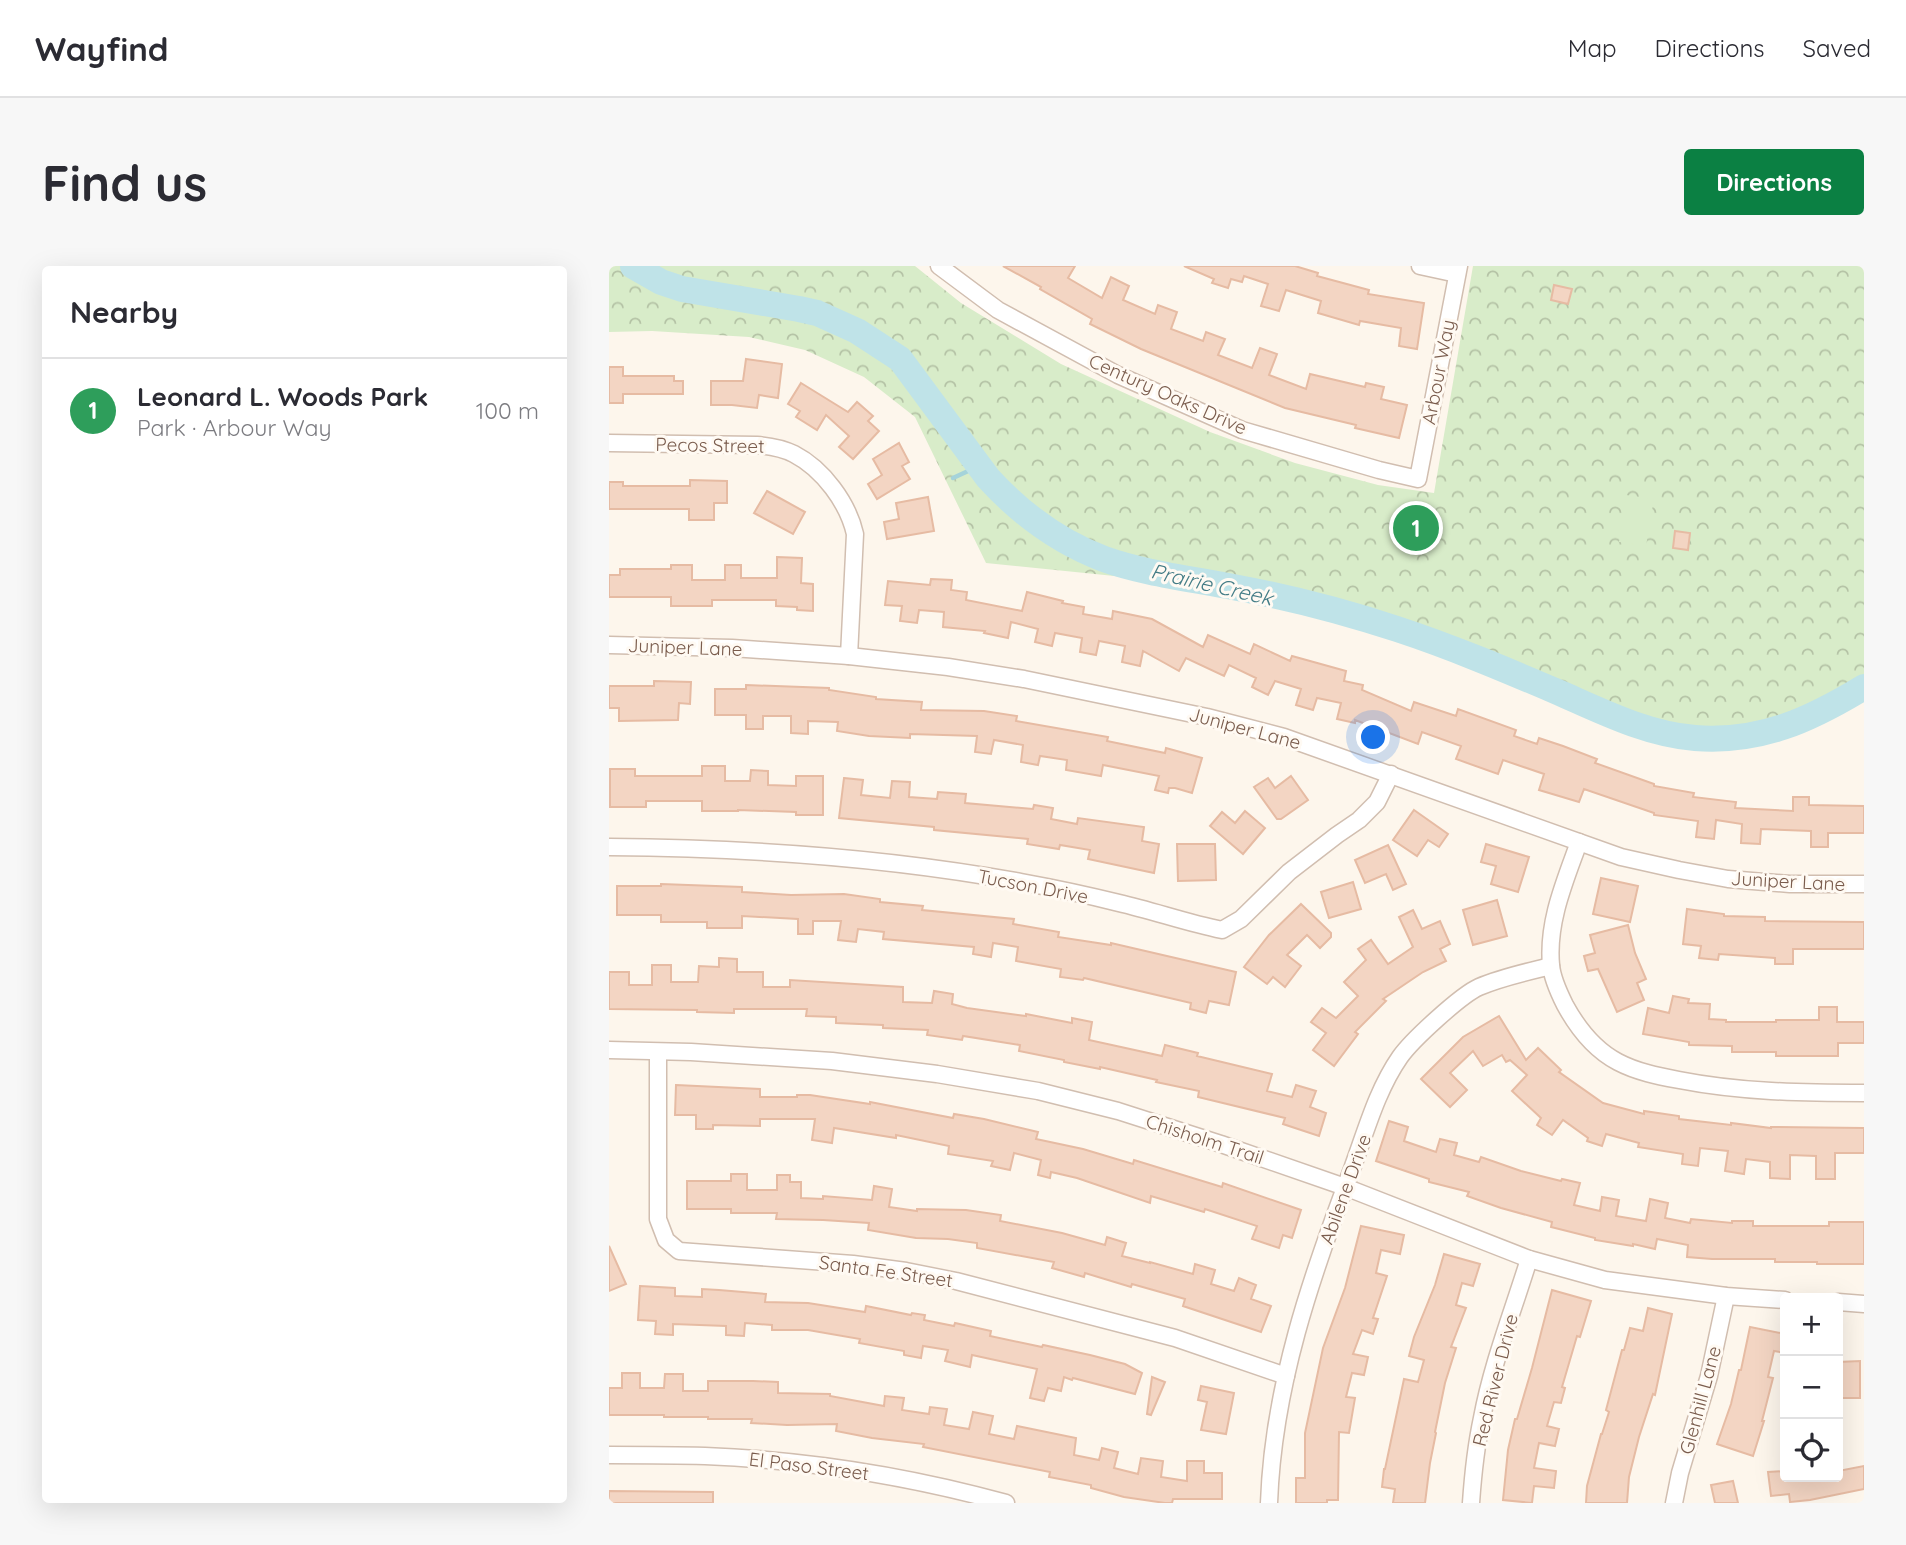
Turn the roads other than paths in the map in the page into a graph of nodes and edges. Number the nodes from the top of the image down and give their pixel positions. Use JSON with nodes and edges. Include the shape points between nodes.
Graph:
{"nodes":[{"id":1,"x":939,"y":266,"type":"edge"},
{"id":2,"x":1420,"y":266,"type":"edge"},
{"id":3,"x":1458,"y":270,"type":"edge"},
{"id":4,"x":609,"y":443,"type":"edge"},
{"id":5,"x":1418,"y":479,"type":"joint"},
{"id":6,"x":609,"y":645,"type":"edge"},
{"id":7,"x":849,"y":656,"type":"junction"},
{"id":8,"x":1391,"y":774,"type":"junction"},
{"id":9,"x":1579,"y":842,"type":"junction"},
{"id":10,"x":609,"y":847,"type":"edge"},
{"id":11,"x":1864,"y":884,"type":"edge"},
{"id":12,"x":1551,"y":966,"type":"junction"},
{"id":13,"x":609,"y":1050,"type":"edge"},
{"id":14,"x":658,"y":1052,"type":"junction"},
{"id":15,"x":1864,"y":1093,"type":"edge"},
{"id":16,"x":1345,"y":1187,"type":"junction"},
{"id":17,"x":1529,"y":1259,"type":"junction"},
{"id":18,"x":1726,"y":1296,"type":"junction"},
{"id":19,"x":1780,"y":1300,"type":"edge"},
{"id":20,"x":1843,"y":1302,"type":"edge"},
{"id":21,"x":1864,"y":1304,"type":"edge"},
{"id":22,"x":1286,"y":1376,"type":"junction"},
{"id":23,"x":609,"y":1455,"type":"edge"},
{"id":24,"x":1006,"y":1503,"type":"edge"},
{"id":25,"x":1269,"y":1503,"type":"edge"},
{"id":26,"x":1471,"y":1503,"type":"edge"},
{"id":27,"x":1674,"y":1503,"type":"edge"}],
"edges":[{"from":1,"to":5,"type":"street","name":"Century Oaks Drive","via":[[998,310],[1131,380],[1242,430]]},
{"from":2,"to":3,"type":"street"},
{"from":3,"to":5,"type":"street","name":"Arbour Way"},
{"from":4,"to":7,"type":"street","name":"Pecos Street","via":[[776,447],[809,465],[837,492],[855,534]]},
{"from":6,"to":7,"type":"street","name":"Juniper Lane"},
{"from":7,"to":8,"type":"street","name":"Juniper Lane","via":[[1024,679],[1207,717],[1284,737]]},
{"from":8,"to":9,"type":"street","name":"Juniper Lane"},
{"from":8,"to":10,"type":"street","name":"Tucson Drive","via":[[1377,802],[1359,820],[1222,930],[1118,902],[917,866],[779,852]]},
{"from":9,"to":11,"type":"street","name":"Juniper Lane","via":[[1621,857],[1728,879]]},
{"from":9,"to":12,"type":"street","via":[[1553,918]]},
{"from":12,"to":15,"type":"street","via":[[1572,1018],[1592,1043],[1617,1062],[1696,1084]]},
{"from":12,"to":16,"type":"street","name":"Abilene Drive","via":[[1477,988],[1401,1056],[1381,1090]]},
{"from":13,"to":14,"type":"street","name":"Chisholm Trail"},
{"from":14,"to":16,"type":"street","name":"Chisholm Trail","via":[[832,1061],[1038,1091],[1118,1111]]},
{"from":14,"to":22,"type":"street","name":"Santa Fe Street","via":[[658,1219],[666,1240],[679,1251],[853,1264],[956,1281],[1175,1338]]},
{"from":16,"to":17,"type":"street","name":"Chisholm Trail"},
{"from":16,"to":22,"type":"street","name":"Abilene Drive"},
{"from":17,"to":18,"type":"street","name":"Chisholm Trail","via":[[1605,1280]]},
{"from":17,"to":26,"type":"street","name":"Red River Drive","via":[[1482,1416]]},
{"from":18,"to":19,"type":"street","name":"Chisholm Trail"},
{"from":18,"to":27,"type":"street","name":"Glenhill Lane"},
{"from":20,"to":21,"type":"street"},
{"from":22,"to":25,"type":"street","name":"Abilene Drive","via":[[1276,1423]]},
{"from":23,"to":24,"type":"street","name":"El Paso Street","via":[[706,1456],[841,1468]]}]}
